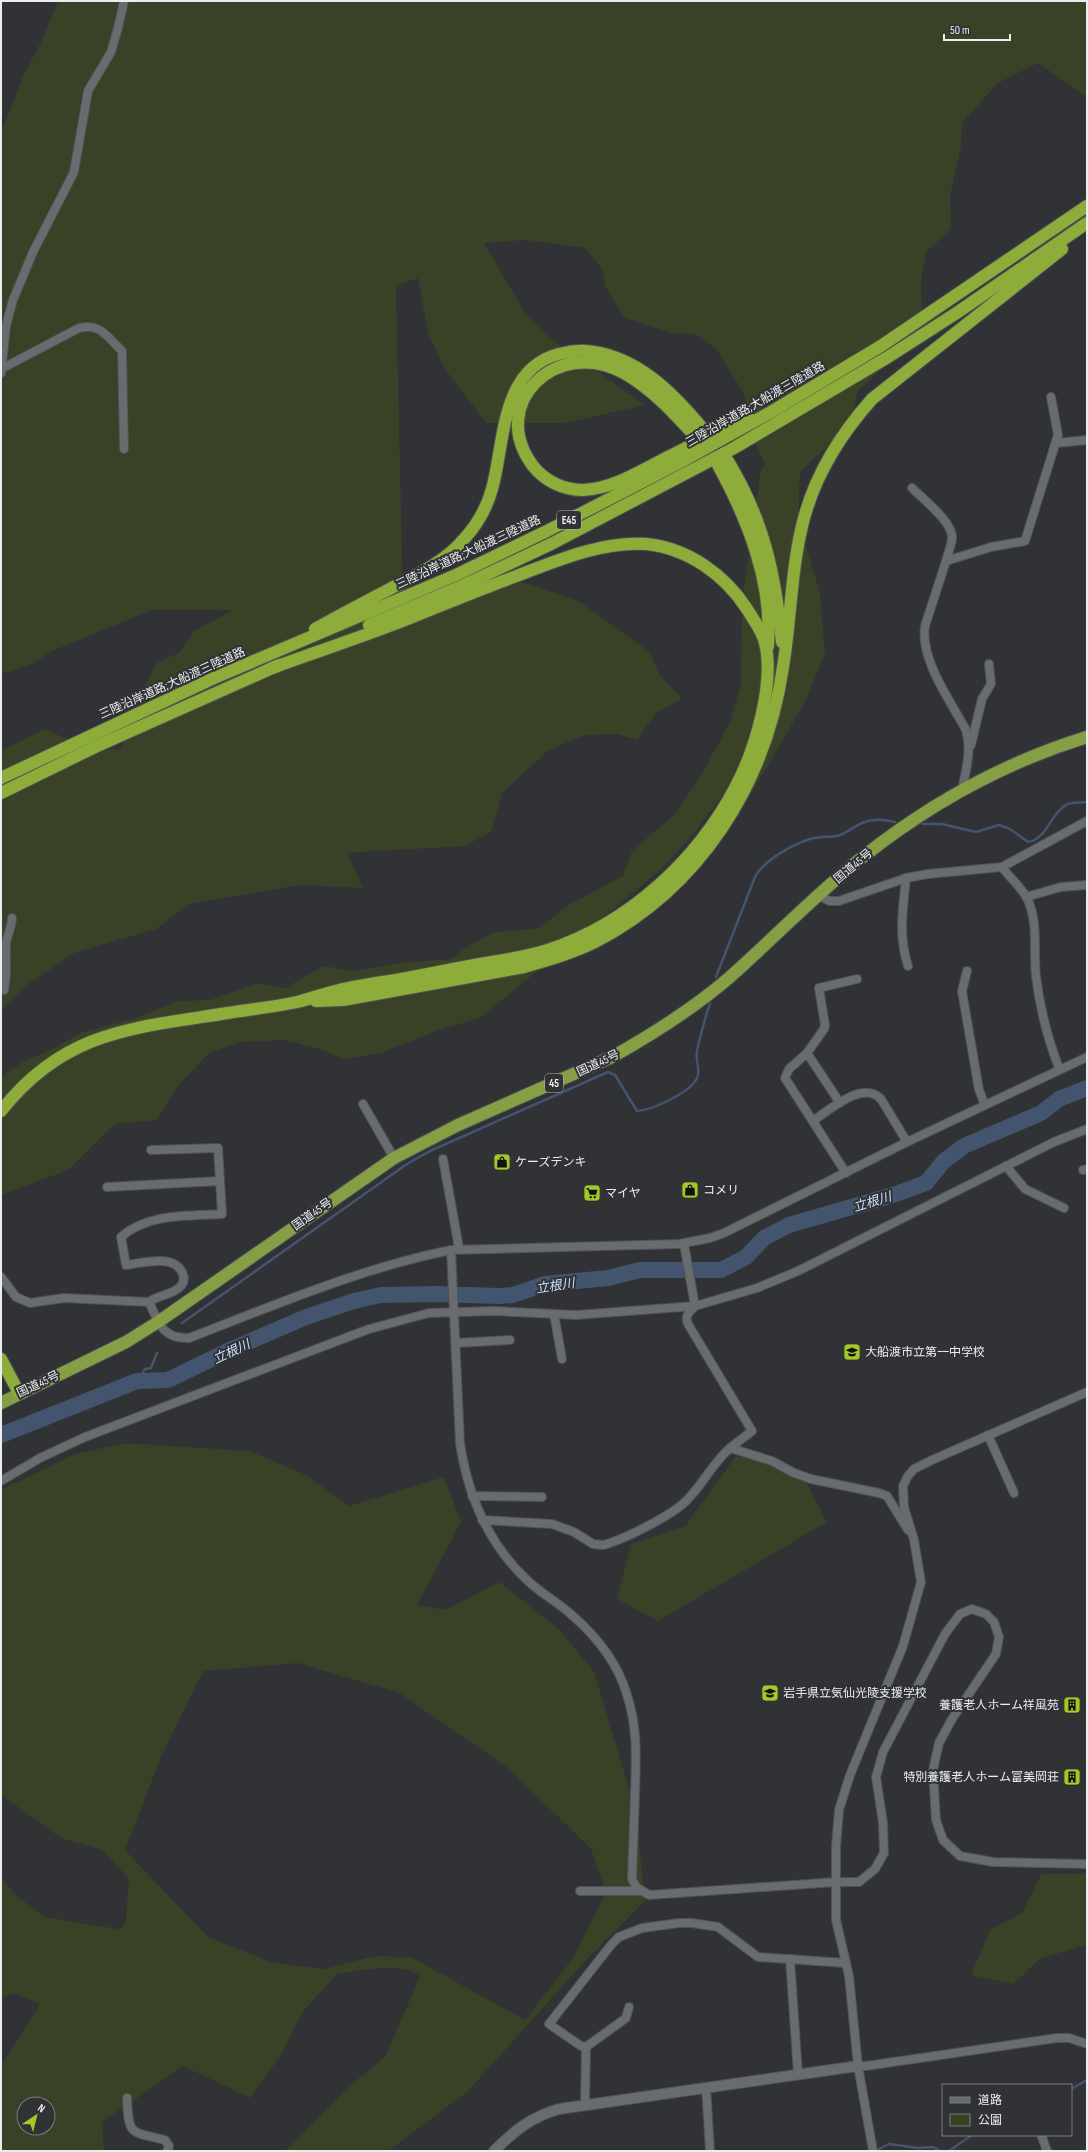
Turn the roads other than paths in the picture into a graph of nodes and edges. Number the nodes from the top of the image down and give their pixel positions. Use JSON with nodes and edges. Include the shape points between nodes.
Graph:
{"nodes":[{"id":1,"x":124,"y":1,"type":"edge"},
{"id":2,"x":1087,"y":206,"type":"edge"},
{"id":3,"x":1087,"y":223,"type":"edge"},
{"id":4,"x":1087,"y":231,"type":"edge"},
{"id":5,"x":1,"y":370,"type":"edge"},
{"id":6,"x":1,"y":373,"type":"edge"},
{"id":7,"x":817,"y":385,"type":"junction"},
{"id":8,"x":1051,"y":397,"type":"dead end"},
{"id":9,"x":1087,"y":440,"type":"edge"},
{"id":10,"x":1056,"y":443,"type":"junction"},
{"id":11,"x":124,"y":449,"type":"dead end"},
{"id":12,"x":912,"y":488,"type":"dead end"},
{"id":13,"x":946,"y":561,"type":"junction"},
{"id":14,"x":265,"y":657,"type":"junction"},
{"id":15,"x":989,"y":664,"type":"dead end"},
{"id":16,"x":767,"y":667,"type":"junction"},
{"id":17,"x":272,"y":668,"type":"junction"},
{"id":18,"x":783,"y":669,"type":"junction"},
{"id":19,"x":1087,"y":737,"type":"edge"},
{"id":20,"x":970,"y":752,"type":"junction"},
{"id":21,"x":1,"y":778,"type":"edge"},
{"id":22,"x":962,"y":790,"type":"junction"},
{"id":23,"x":1,"y":794,"type":"edge"},
{"id":24,"x":1087,"y":821,"type":"edge"},
{"id":25,"x":1002,"y":867,"type":"junction"},
{"id":26,"x":906,"y":878,"type":"junction"},
{"id":27,"x":1087,"y":885,"type":"edge"},
{"id":28,"x":819,"y":896,"type":"junction"},
{"id":29,"x":1026,"y":897,"type":"junction"},
{"id":30,"x":12,"y":918,"type":"dead end"},
{"id":31,"x":908,"y":966,"type":"dead end"},
{"id":32,"x":967,"y":971,"type":"dead end"},
{"id":33,"x":857,"y":979,"type":"dead end"},
{"id":34,"x":1,"y":990,"type":"edge"},
{"id":35,"x":297,"y":1002,"type":"junction"},
{"id":36,"x":807,"y":1054,"type":"junction"},
{"id":37,"x":1087,"y":1057,"type":"edge"},
{"id":38,"x":1059,"y":1068,"type":"junction"},
{"id":39,"x":840,"y":1103,"type":"junction"},
{"id":40,"x":363,"y":1104,"type":"dead end"},
{"id":41,"x":985,"y":1105,"type":"junction"},
{"id":42,"x":1,"y":1111,"type":"edge"},
{"id":43,"x":814,"y":1120,"type":"junction"},
{"id":44,"x":1087,"y":1129,"type":"edge"},
{"id":45,"x":907,"y":1142,"type":"junction"},
{"id":46,"x":151,"y":1150,"type":"dead end"},
{"id":47,"x":394,"y":1158,"type":"junction"},
{"id":48,"x":443,"y":1159,"type":"dead end"},
{"id":49,"x":1006,"y":1166,"type":"junction"},
{"id":50,"x":846,"y":1173,"type":"junction"},
{"id":51,"x":220,"y":1180,"type":"junction"},
{"id":52,"x":107,"y":1187,"type":"dead end"},
{"id":53,"x":1064,"y":1208,"type":"dead end"},
{"id":54,"x":684,"y":1244,"type":"junction"},
{"id":55,"x":455,"y":1249,"type":"junction"},
{"id":56,"x":1,"y":1277,"type":"edge"},
{"id":57,"x":149,"y":1302,"type":"junction"},
{"id":58,"x":695,"y":1302,"type":"junction"},
{"id":59,"x":455,"y":1308,"type":"junction"},
{"id":60,"x":554,"y":1314,"type":"junction"},
{"id":61,"x":158,"y":1322,"type":"junction"},
{"id":62,"x":510,"y":1340,"type":"dead end"},
{"id":63,"x":456,"y":1343,"type":"junction"},
{"id":64,"x":1,"y":1359,"type":"edge"},
{"id":65,"x":562,"y":1359,"type":"dead end"},
{"id":66,"x":1087,"y":1392,"type":"edge"},
{"id":67,"x":19,"y":1393,"type":"junction"},
{"id":68,"x":1,"y":1403,"type":"edge"},
{"id":69,"x":988,"y":1435,"type":"junction"},
{"id":70,"x":730,"y":1448,"type":"junction"},
{"id":71,"x":1,"y":1481,"type":"edge"},
{"id":72,"x":1014,"y":1493,"type":"dead end"},
{"id":73,"x":472,"y":1496,"type":"junction"},
{"id":74,"x":542,"y":1497,"type":"dead end"},
{"id":75,"x":482,"y":1520,"type":"junction"},
{"id":76,"x":914,"y":1540,"type":"junction"},
{"id":77,"x":1087,"y":1864,"type":"edge"},
{"id":78,"x":836,"y":1882,"type":"junction"},
{"id":79,"x":580,"y":1891,"type":"dead end"},
{"id":80,"x":640,"y":1891,"type":"junction"},
{"id":81,"x":790,"y":1959,"type":"junction"},
{"id":82,"x":846,"y":1963,"type":"junction"},
{"id":83,"x":630,"y":2007,"type":"dead end"},
{"id":84,"x":1087,"y":2044,"type":"edge"},
{"id":85,"x":586,"y":2047,"type":"junction"},
{"id":86,"x":858,"y":2066,"type":"junction"},
{"id":87,"x":798,"y":2074,"type":"junction"},
{"id":88,"x":706,"y":2087,"type":"junction"},
{"id":89,"x":127,"y":2098,"type":"dead end"},
{"id":90,"x":585,"y":2104,"type":"junction"},
{"id":91,"x":1042,"y":2137,"type":"dead end"},
{"id":92,"x":872,"y":2150,"type":"edge"},
{"id":93,"x":167,"y":2151,"type":"edge"},
{"id":94,"x":494,"y":2151,"type":"edge"},
{"id":95,"x":710,"y":2151,"type":"edge"},
{"id":96,"x":1047,"y":2151,"type":"edge"}],
"edges":[{"from":1,"to":5,"type":"street","via":[[113,46],[88,92],[74,172],[33,252],[13,300],[6,326]]},
{"from":2,"to":7,"type":"highway","name":"三陸沿岸道路;大船渡三陸道路","number":"E45","via":[[881,346]]},
{"from":3,"to":17,"type":"highway","number":"E45","via":[[888,357],[734,448],[629,504],[476,580]]},
{"from":4,"to":18,"type":"highway","via":[[885,388],[872,399],[844,433],[822,470],[803,522]]},
{"from":5,"to":6,"type":"street"},
{"from":5,"to":11,"type":"street","via":[[79,328],[99,328],[122,351]]},
{"from":7,"to":14,"type":"highway","name":"三陸沿岸道路;大船渡三陸道路","number":"E45","via":[[684,461],[547,531],[443,581]]},
{"from":7,"to":14,"type":"highway","via":[[769,406],[618,482],[600,488],[568,489],[547,480],[530,462],[518,427],[524,399],[535,383],[562,365],[581,362],[602,364],[629,377],[654,394],[698,432],[684,407],[660,384],[628,363],[614,356],[583,350],[550,357],[529,373],[513,395],[507,412],[491,490],[484,510],[464,540],[429,569],[344,612]]},
{"from":8,"to":10,"type":"street","via":[[1058,435]]},
{"from":9,"to":10,"type":"street"},
{"from":10,"to":13,"type":"street","via":[[1025,542],[991,547]]},
{"from":12,"to":13,"type":"street","via":[[951,530],[952,538]]},
{"from":13,"to":20,"type":"street","via":[[925,626],[924,644],[934,671],[966,730]]},
{"from":14,"to":21,"type":"highway","name":"三陸沿岸道路;大船渡三陸道路","number":"E45","via":[[207,681]]},
{"from":15,"to":20,"type":"street","via":[[990,684],[982,699]]},
{"from":16,"to":17,"type":"highway","via":[[765,641],[737,593],[723,579],[689,557],[669,549],[641,544],[597,549],[547,564],[406,620]]},
{"from":16,"to":18,"type":"highway","via":[[769,613],[762,577],[748,526],[723,463],[753,507],[772,567],[783,643]]},
{"from":16,"to":35,"type":"highway","via":[[765,696],[752,748],[727,804],[684,861],[639,902],[588,933],[548,950],[339,990]]},
{"from":17,"to":23,"type":"highway","number":"E45","via":[[137,727]]},
{"from":18,"to":35,"type":"highway","via":[[765,742],[741,801],[691,868],[645,910],[593,942],[524,968],[343,1000]]},
{"from":19,"to":22,"type":"highway","name":"国道45号","number":"45","via":[[1020,761]]},
{"from":20,"to":22,"type":"street"},
{"from":22,"to":28,"type":"highway","name":"国道45号","number":"45","via":[[903,827],[864,856]]},
{"from":24,"to":25,"type":"street"},
{"from":25,"to":26,"type":"street"},
{"from":25,"to":29,"type":"street"},
{"from":26,"to":28,"type":"street","via":[[839,901],[830,901]]},
{"from":26,"to":31,"type":"street","via":[[901,924],[902,947]]},
{"from":27,"to":29,"type":"street","via":[[1061,887]]},
{"from":28,"to":47,"type":"highway","name":"国道45号","number":"45","via":[[729,978],[692,1007],[635,1044],[612,1057],[458,1124]]},
{"from":29,"to":38,"type":"street","via":[[1036,936],[1036,975],[1045,1032]]},
{"from":30,"to":34,"type":"street","via":[[6,945],[7,975],[4,990]]},
{"from":32,"to":41,"type":"street","via":[[962,992],[979,1090]]},
{"from":33,"to":36,"type":"street","via":[[819,988],[826,1025]]},
{"from":35,"to":42,"type":"highway","via":[[132,1028],[98,1038],[53,1061],[26,1084]]},
{"from":36,"to":39,"type":"street"},
{"from":36,"to":43,"type":"street","via":[[789,1069],[785,1078]]},
{"from":37,"to":38,"type":"street"},
{"from":38,"to":41,"type":"street"},
{"from":39,"to":43,"type":"street"},
{"from":39,"to":45,"type":"street","via":[[861,1093],[876,1094]]},
{"from":40,"to":47,"type":"street"},
{"from":41,"to":45,"type":"street"},
{"from":43,"to":50,"type":"street"},
{"from":44,"to":49,"type":"street"},
{"from":45,"to":50,"type":"street"},
{"from":46,"to":51,"type":"street","via":[[218,1148]]},
{"from":47,"to":61,"type":"highway","name":"国道45号","number":"45"},
{"from":48,"to":55,"type":"street"},
{"from":49,"to":53,"type":"street","via":[[1025,1189]]},
{"from":49,"to":58,"type":"street","via":[[798,1271],[757,1288]]},
{"from":50,"to":54,"type":"street","via":[[724,1233]]},
{"from":51,"to":52,"type":"street"},
{"from":51,"to":57,"type":"street","via":[[222,1214],[164,1218],[142,1224],[121,1237],[126,1265],[164,1261],[181,1270],[184,1275],[179,1288]]},
{"from":54,"to":55,"type":"street"},
{"from":54,"to":58,"type":"street"},
{"from":55,"to":59,"type":"street","via":[[452,1261]]},
{"from":55,"to":61,"type":"street","via":[[415,1256],[371,1270],[189,1338],[168,1335]]},
{"from":56,"to":57,"type":"street","via":[[16,1297],[30,1303],[64,1298]]},
{"from":57,"to":61,"type":"street"},
{"from":58,"to":60,"type":"street","via":[[576,1315]]},
{"from":58,"to":70,"type":"street","via":[[687,1314],[688,1324],[752,1431]]},
{"from":59,"to":60,"type":"street"},
{"from":59,"to":63,"type":"street"},
{"from":59,"to":71,"type":"street","via":[[369,1329],[85,1437],[40,1458]]},
{"from":60,"to":65,"type":"street"},
{"from":61,"to":67,"type":"highway","name":"国道45号","number":"45","via":[[81,1364]]},
{"from":62,"to":63,"type":"street"},
{"from":63,"to":73,"type":"street","via":[[460,1443],[464,1470]]},
{"from":64,"to":67,"type":"highway"},
{"from":66,"to":69,"type":"street"},
{"from":67,"to":68,"type":"highway","name":"国道45号","number":"45"},
{"from":69,"to":72,"type":"street"},
{"from":69,"to":76,"type":"street","via":[[914,1469],[908,1476],[903,1486],[904,1507]]},
{"from":70,"to":75,"type":"street","via":[[711,1467],[688,1500],[677,1509],[603,1546],[593,1544],[574,1532],[552,1524]]},
{"from":70,"to":76,"type":"street","via":[[772,1461],[811,1479],[887,1496]]},
{"from":73,"to":74,"type":"street"},
{"from":73,"to":75,"type":"street"},
{"from":75,"to":80,"type":"street","via":[[510,1562],[592,1634],[618,1672],[635,1724],[632,1879]]},
{"from":76,"to":78,"type":"street","via":[[921,1582],[903,1646],[850,1775],[839,1810]]},
{"from":77,"to":78,"type":"street","via":[[993,1862],[960,1856],[943,1840],[936,1820],[933,1770],[939,1743],[996,1654],[999,1637],[994,1622],[986,1614],[972,1609],[960,1614],[945,1634],[883,1752],[876,1776],[883,1823],[884,1853],[875,1869],[859,1882]]},
{"from":78,"to":80,"type":"street","via":[[649,1895]]},
{"from":78,"to":82,"type":"street","via":[[836,1920]]},
{"from":79,"to":80,"type":"street"},
{"from":81,"to":82,"type":"street"},
{"from":81,"to":85,"type":"street","via":[[758,1957],[718,1927],[679,1923],[631,1932],[619,1937],[549,2024]]},
{"from":81,"to":87,"type":"street"},
{"from":82,"to":86,"type":"street","via":[[855,2022]]},
{"from":83,"to":85,"type":"street","via":[[626,2018]]},
{"from":84,"to":86,"type":"street","via":[[1069,2038],[1057,2038]]},
{"from":85,"to":90,"type":"street"},
{"from":86,"to":87,"type":"street"},
{"from":86,"to":92,"type":"street"},
{"from":87,"to":88,"type":"street"},
{"from":88,"to":90,"type":"street"},
{"from":88,"to":95,"type":"street"},
{"from":89,"to":93,"type":"street","via":[[128,2125],[131,2130],[165,2140],[169,2146]]},
{"from":90,"to":94,"type":"street","via":[[553,2111],[526,2122]]},
{"from":91,"to":96,"type":"street"}]}
